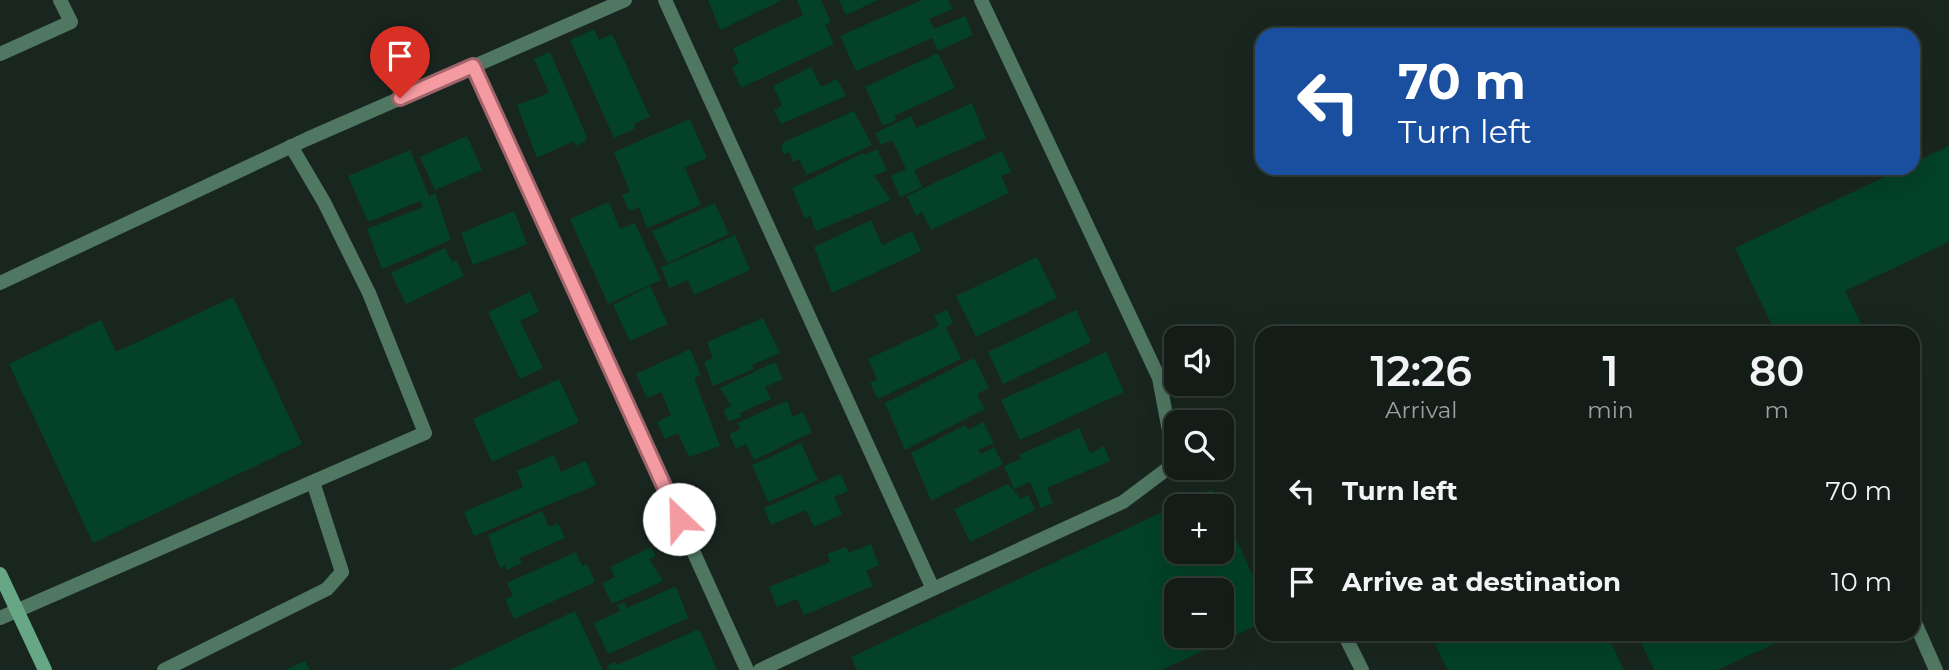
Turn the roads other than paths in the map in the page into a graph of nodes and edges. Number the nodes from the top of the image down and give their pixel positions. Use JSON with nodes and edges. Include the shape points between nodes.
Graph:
{"nodes":[{"id":1,"x":60,"y":0,"type":"edge"},
{"id":2,"x":625,"y":0,"type":"edge"},
{"id":3,"x":665,"y":0,"type":"edge"},
{"id":4,"x":981,"y":0,"type":"edge"},
{"id":5,"x":0,"y":54,"type":"edge"},
{"id":6,"x":473,"y":66,"type":"junction"},
{"id":7,"x":291,"y":146,"type":"junction"},
{"id":8,"x":0,"y":282,"type":"edge"},
{"id":9,"x":313,"y":482,"type":"junction"},
{"id":10,"x":0,"y":575,"type":"edge"},
{"id":11,"x":933,"y":589,"type":"junction"},
{"id":12,"x":17,"y":610,"type":"junction"},
{"id":13,"x":0,"y":618,"type":"edge"},
{"id":14,"x":1920,"y":634,"type":"edge"},
{"id":15,"x":1348,"y":641,"type":"edge"},
{"id":16,"x":45,"y":670,"type":"edge"},
{"id":17,"x":164,"y":670,"type":"edge"},
{"id":18,"x":747,"y":670,"type":"edge"},
{"id":19,"x":760,"y":670,"type":"edge"},
{"id":20,"x":1362,"y":670,"type":"edge"},
{"id":21,"x":1936,"y":670,"type":"edge"}],
"edges":[{"from":1,"to":5,"type":"lane","via":[[71,22]]},
{"from":2,"to":6,"type":"lane"},
{"from":3,"to":11,"type":"lane"},
{"from":4,"to":11,"type":"lane","via":[[1159,378],[1174,463],[1123,502]]},
{"from":6,"to":7,"type":"lane"},
{"from":6,"to":18,"type":"lane"},
{"from":7,"to":8,"type":"lane"},
{"from":7,"to":9,"type":"lane","via":[[369,293],[425,433]]},
{"from":9,"to":12,"type":"lane"},
{"from":9,"to":17,"type":"lane","via":[[342,572],[327,589]]},
{"from":10,"to":12,"type":"street"},
{"from":11,"to":19,"type":"lane"},
{"from":12,"to":13,"type":"lane"},
{"from":12,"to":16,"type":"street"},
{"from":14,"to":21,"type":"lane"},
{"from":15,"to":20,"type":"lane"}]}
